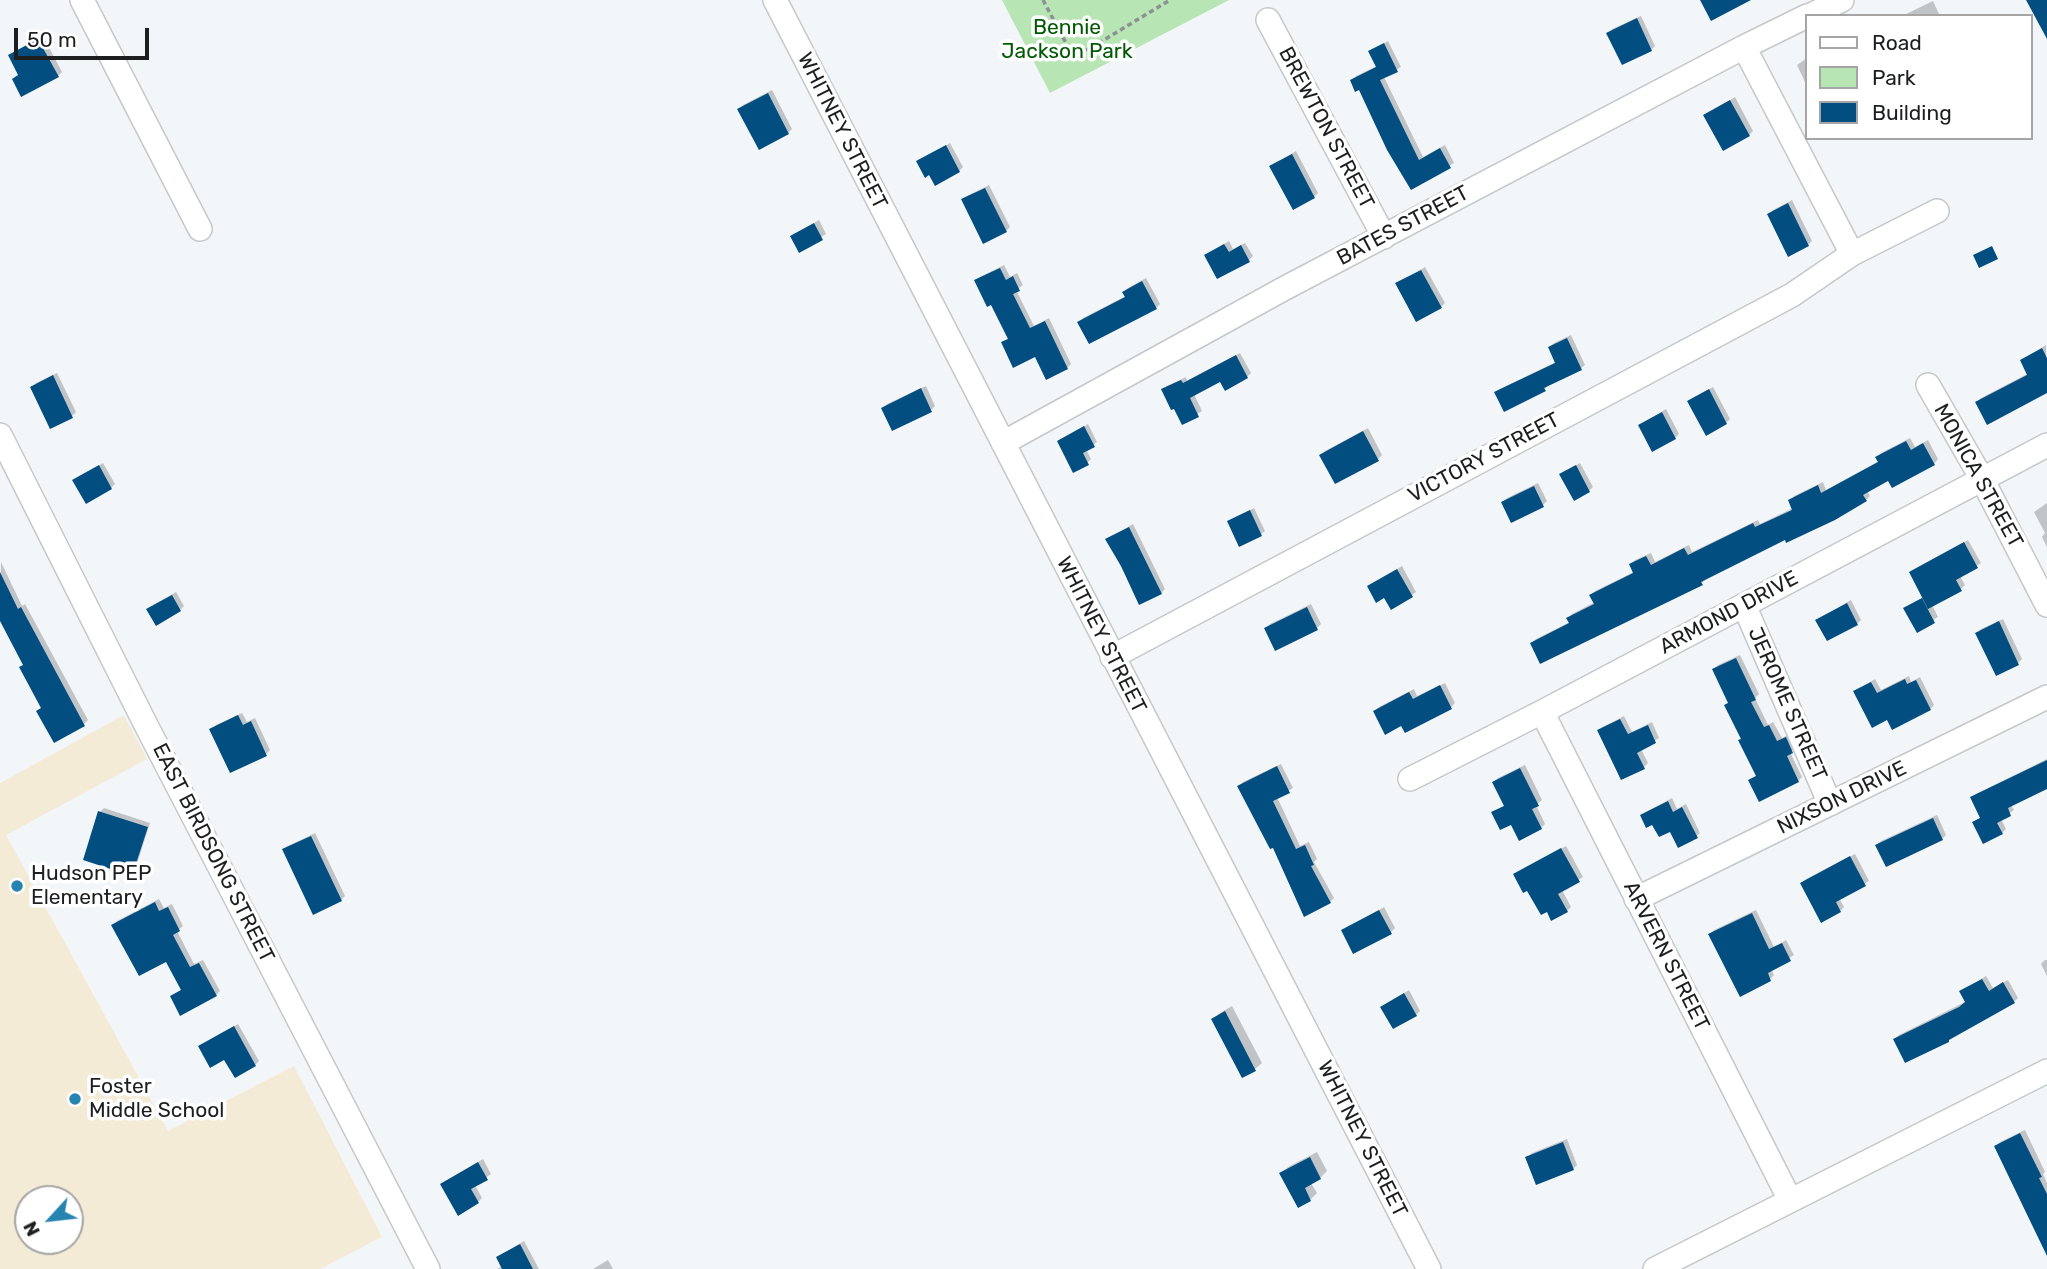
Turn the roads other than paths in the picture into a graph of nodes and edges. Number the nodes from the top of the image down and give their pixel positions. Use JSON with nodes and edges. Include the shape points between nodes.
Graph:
{"nodes":[{"id":1,"x":82,"y":0,"type":"edge"},
{"id":2,"x":775,"y":0,"type":"edge"},
{"id":3,"x":1842,"y":0,"type":"edge"},
{"id":4,"x":1812,"y":14,"type":"edge"},
{"id":5,"x":1806,"y":17,"type":"edge"},
{"id":6,"x":1268,"y":20,"type":"dead end"},
{"id":7,"x":1744,"y":47,"type":"junction"},
{"id":8,"x":1937,"y":211,"type":"dead end"},
{"id":9,"x":200,"y":229,"type":"dead end"},
{"id":10,"x":1384,"y":237,"type":"junction"},
{"id":11,"x":1852,"y":254,"type":"junction"},
{"id":12,"x":1928,"y":385,"type":"dead end"},
{"id":13,"x":0,"y":435,"type":"edge"},
{"id":14,"x":1003,"y":443,"type":"junction"},
{"id":15,"x":2047,"y":445,"type":"edge"},
{"id":16,"x":1982,"y":479,"type":"junction"},
{"id":17,"x":1744,"y":605,"type":"junction"},
{"id":18,"x":2047,"y":605,"type":"edge"},
{"id":19,"x":1112,"y":657,"type":"junction"},
{"id":20,"x":2047,"y":697,"type":"edge"},
{"id":21,"x":1542,"y":712,"type":"junction"},
{"id":22,"x":1410,"y":779,"type":"dead end"},
{"id":23,"x":1830,"y":804,"type":"junction"},
{"id":24,"x":1636,"y":899,"type":"junction"},
{"id":25,"x":2045,"y":1078,"type":"edge"},
{"id":26,"x":1790,"y":1200,"type":"junction"},
{"id":27,"x":428,"y":1269,"type":"edge"},
{"id":28,"x":1429,"y":1269,"type":"edge"},
{"id":29,"x":1656,"y":1269,"type":"edge"}],
"edges":[{"from":1,"to":9,"type":"street"},
{"from":2,"to":14,"type":"street","name":"WHITNEY STREET"},
{"from":3,"to":4,"type":"street","name":"BATES STREET"},
{"from":5,"to":7,"type":"street","name":"BATES STREET"},
{"from":6,"to":10,"type":"street","name":"BREWTON STREET"},
{"from":7,"to":10,"type":"street","name":"BATES STREET"},
{"from":7,"to":11,"type":"street"},
{"from":8,"to":11,"type":"street","name":"VICTORY STREET"},
{"from":10,"to":14,"type":"street","name":"BATES STREET"},
{"from":11,"to":19,"type":"street","name":"VICTORY STREET","via":[[1792,295]]},
{"from":12,"to":16,"type":"street","name":"MONICA STREET"},
{"from":13,"to":27,"type":"street","name":"EAST BIRDSONG STREET"},
{"from":14,"to":19,"type":"street","name":"WHITNEY STREET"},
{"from":15,"to":16,"type":"street","name":"ARMOND DRIVE"},
{"from":16,"to":17,"type":"street","name":"ARMOND DRIVE"},
{"from":16,"to":18,"type":"street","name":"MONICA STREET"},
{"from":17,"to":21,"type":"street","name":"ARMOND DRIVE"},
{"from":17,"to":23,"type":"street","name":"JEROME STREET"},
{"from":19,"to":28,"type":"street","name":"WHITNEY STREET"},
{"from":20,"to":23,"type":"street","name":"NIXSON DRIVE"},
{"from":21,"to":22,"type":"street","name":"ARMOND DRIVE"},
{"from":21,"to":24,"type":"street","name":"ARVERN STREET"},
{"from":23,"to":24,"type":"street","name":"NIXSON DRIVE"},
{"from":24,"to":26,"type":"street","name":"ARVERN STREET"},
{"from":25,"to":26,"type":"street"},
{"from":26,"to":29,"type":"street"}]}
